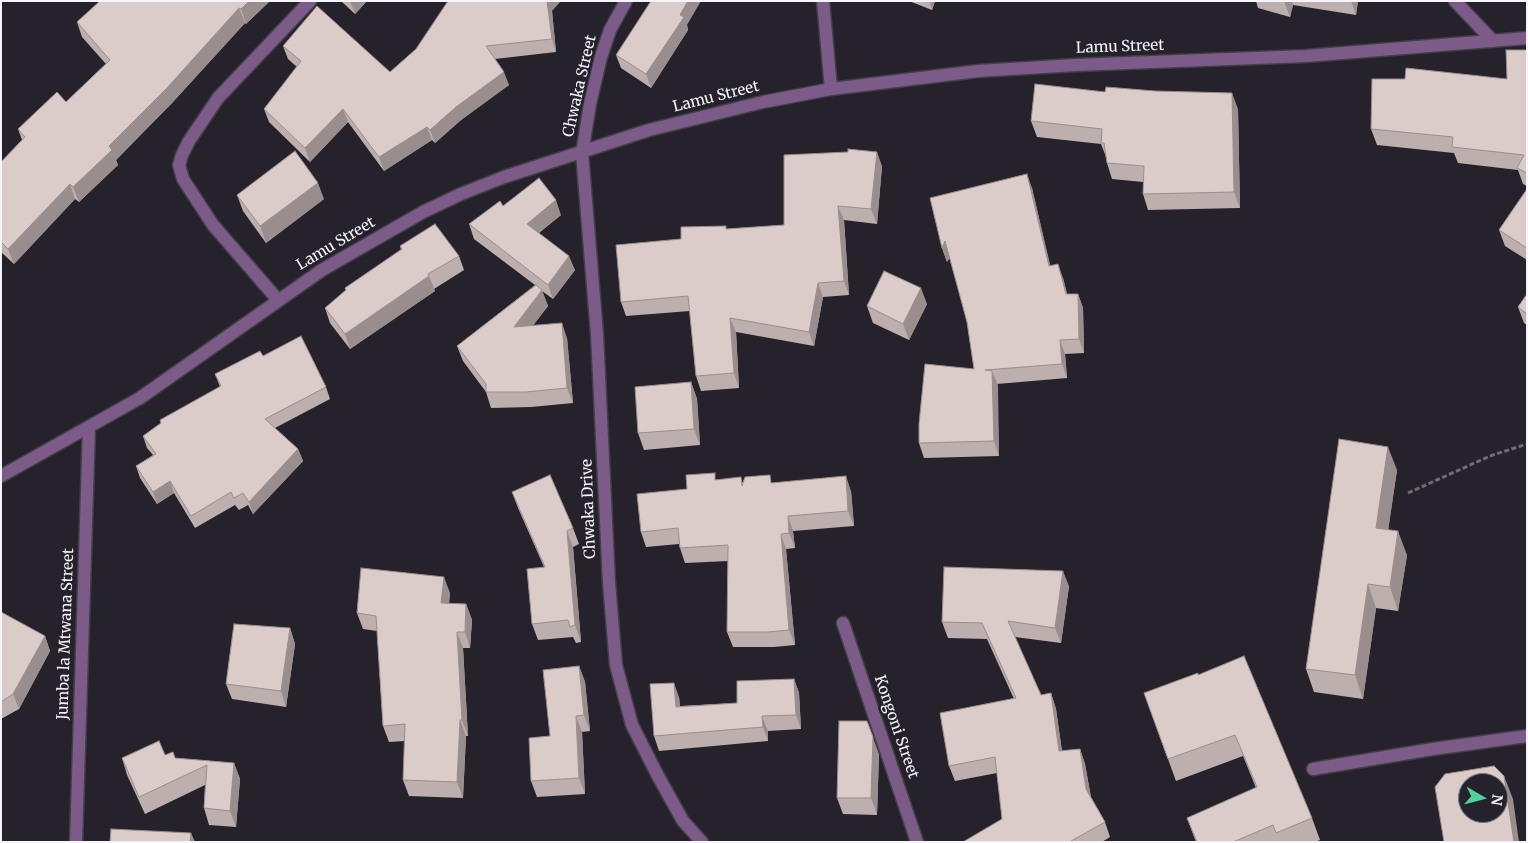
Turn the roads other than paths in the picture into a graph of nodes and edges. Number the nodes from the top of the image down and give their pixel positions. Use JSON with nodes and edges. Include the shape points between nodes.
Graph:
{"nodes":[{"id":1,"x":310,"y":1,"type":"edge"},
{"id":2,"x":626,"y":1,"type":"edge"},
{"id":3,"x":823,"y":1,"type":"edge"},
{"id":4,"x":1455,"y":1,"type":"edge"},
{"id":5,"x":1527,"y":38,"type":"edge"},
{"id":6,"x":1493,"y":41,"type":"junction"},
{"id":7,"x":831,"y":89,"type":"junction"},
{"id":8,"x":582,"y":153,"type":"junction"},
{"id":9,"x":278,"y":300,"type":"junction"},
{"id":10,"x":89,"y":427,"type":"junction"},
{"id":11,"x":1,"y":476,"type":"edge"},
{"id":12,"x":844,"y":623,"type":"dead end"},
{"id":13,"x":1527,"y":736,"type":"edge"},
{"id":14,"x":1313,"y":769,"type":"dead end"},
{"id":15,"x":76,"y":842,"type":"edge"},
{"id":16,"x":702,"y":842,"type":"edge"},
{"id":17,"x":917,"y":842,"type":"edge"}],
"edges":[{"from":1,"to":9,"type":"street","via":[[218,98],[189,141],[179,165],[183,178],[213,226]]},
{"from":2,"to":8,"type":"street","name":"Chwaka Street","via":[[600,56]]},
{"from":3,"to":7,"type":"street"},
{"from":4,"to":6,"type":"street"},
{"from":5,"to":6,"type":"street","name":"Lamu Street"},
{"from":6,"to":7,"type":"street","name":"Lamu Street","via":[[1306,56],[1076,64],[978,71]]},
{"from":7,"to":8,"type":"street","name":"Lamu Street","via":[[649,130]]},
{"from":8,"to":9,"type":"street","name":"Lamu Street","via":[[504,177],[446,201],[339,260]]},
{"from":8,"to":16,"type":"street","name":"Chwaka Drive","via":[[597,334],[616,665],[632,725],[683,821]]},
{"from":9,"to":10,"type":"street","name":"Lamu Street","via":[[140,398]]},
{"from":10,"to":11,"type":"street","name":"Lamu Street"},
{"from":10,"to":15,"type":"street","name":"Jumba la Mtwana Street"},
{"from":12,"to":17,"type":"street","name":"Kongoni Street"},
{"from":13,"to":14,"type":"street"}]}
